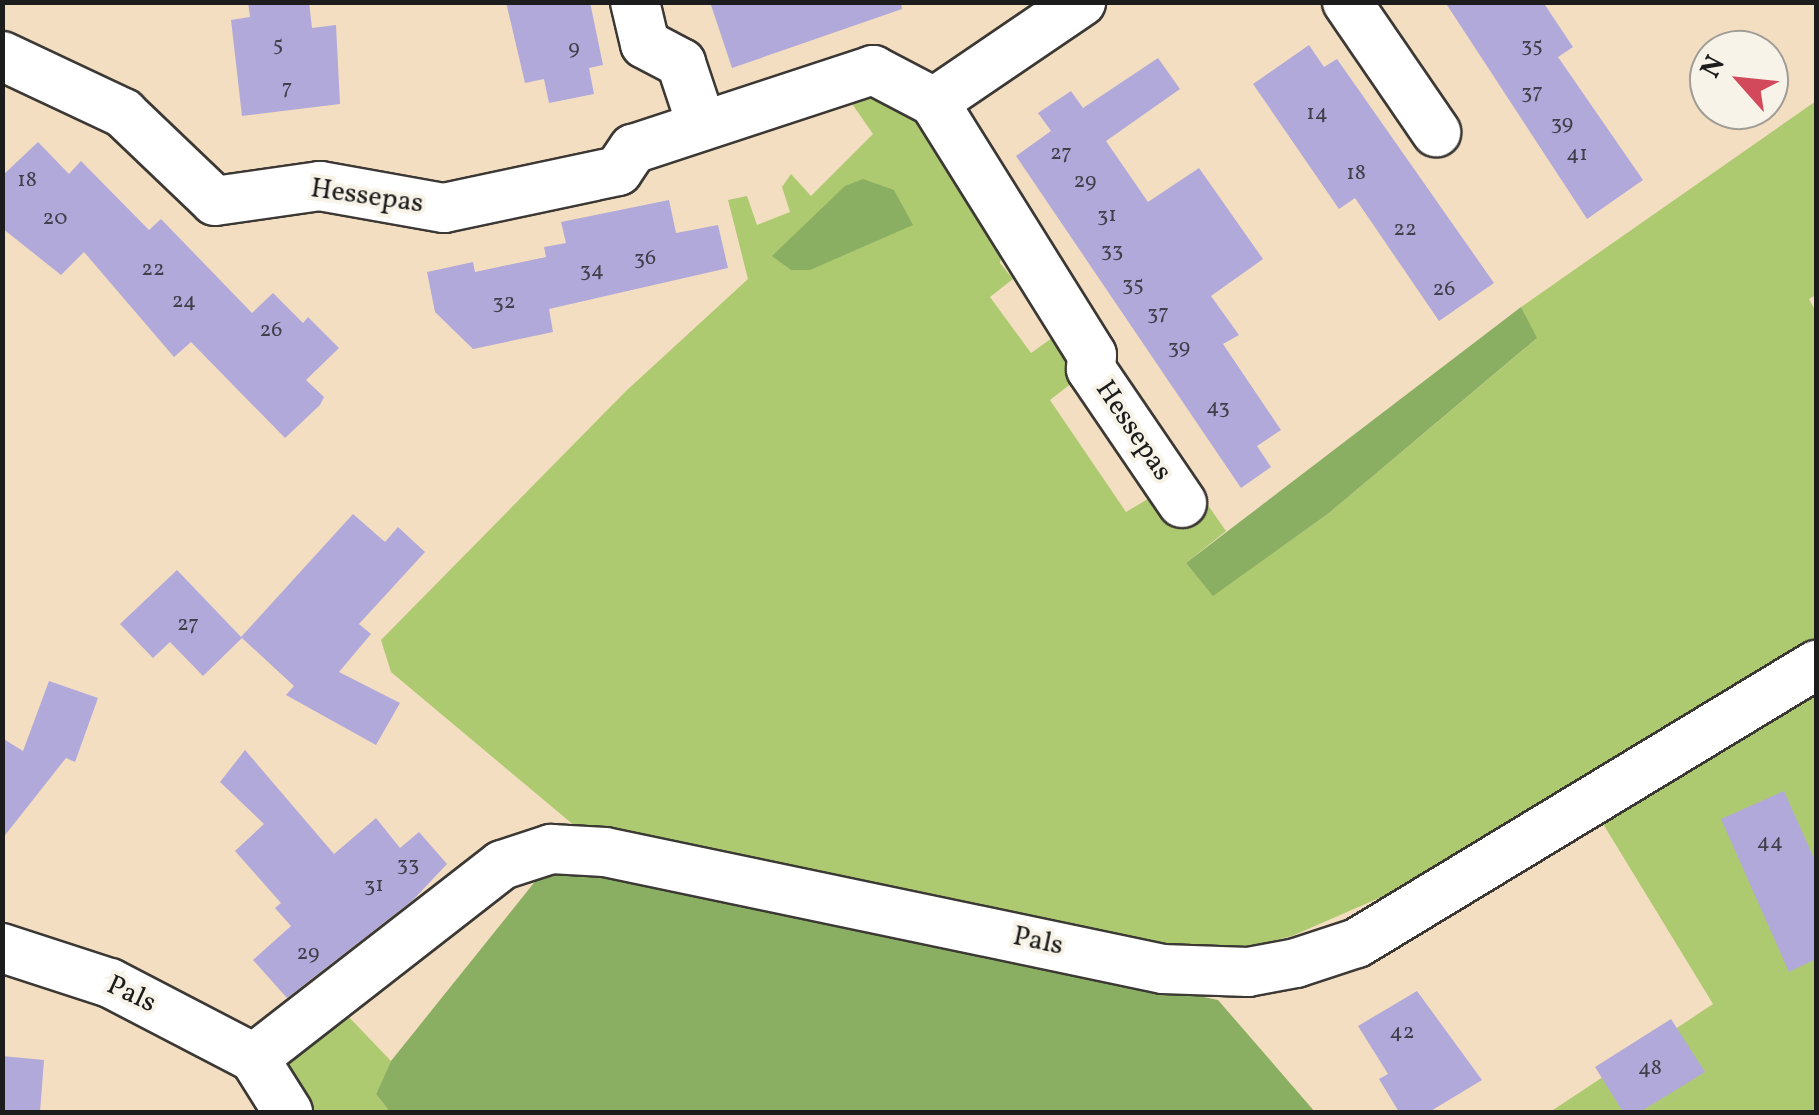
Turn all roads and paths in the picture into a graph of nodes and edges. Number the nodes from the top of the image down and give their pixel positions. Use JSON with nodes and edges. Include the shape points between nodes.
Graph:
{"nodes":[{"id":1,"x":635,"y":2,"type":"edge"},
{"id":2,"x":1081,"y":2,"type":"edge"},
{"id":3,"x":1347,"y":2,"type":"edge"},
{"id":4,"x":2,"y":56,"type":"edge"},
{"id":5,"x":934,"y":102,"type":"junction"},
{"id":6,"x":702,"y":126,"type":"junction"},
{"id":7,"x":1436,"y":132,"type":"dead end"},
{"id":8,"x":1182,"y":503,"type":"dead end"},
{"id":9,"x":1816,"y":665,"type":"edge"},
{"id":10,"x":2,"y":948,"type":"edge"},
{"id":11,"x":254,"y":1058,"type":"junction"},
{"id":12,"x":288,"y":1112,"type":"edge"}],
"edges":[{"from":1,"to":6,"type":"street","via":[[645,44],[681,63]]},
{"from":2,"to":5,"type":"street"},
{"from":3,"to":7,"type":"street"},
{"from":4,"to":6,"type":"street","name":"Hessepas","via":[[123,113],[215,201],[320,186],[444,208],[618,171],[633,149]]},
{"from":5,"to":6,"type":"street","name":"Hessepas","via":[[872,70]]},
{"from":5,"to":8,"type":"street","name":"Hessepas","via":[[1092,355],[1090,368]]},
{"from":9,"to":11,"type":"street","name":"Pals","via":[[1356,942],[1296,964],[1248,972],[1164,969],[606,852],[551,849],[502,865]]},
{"from":10,"to":11,"type":"street","name":"Pals","via":[[110,983]]},
{"from":11,"to":12,"type":"street"}]}
